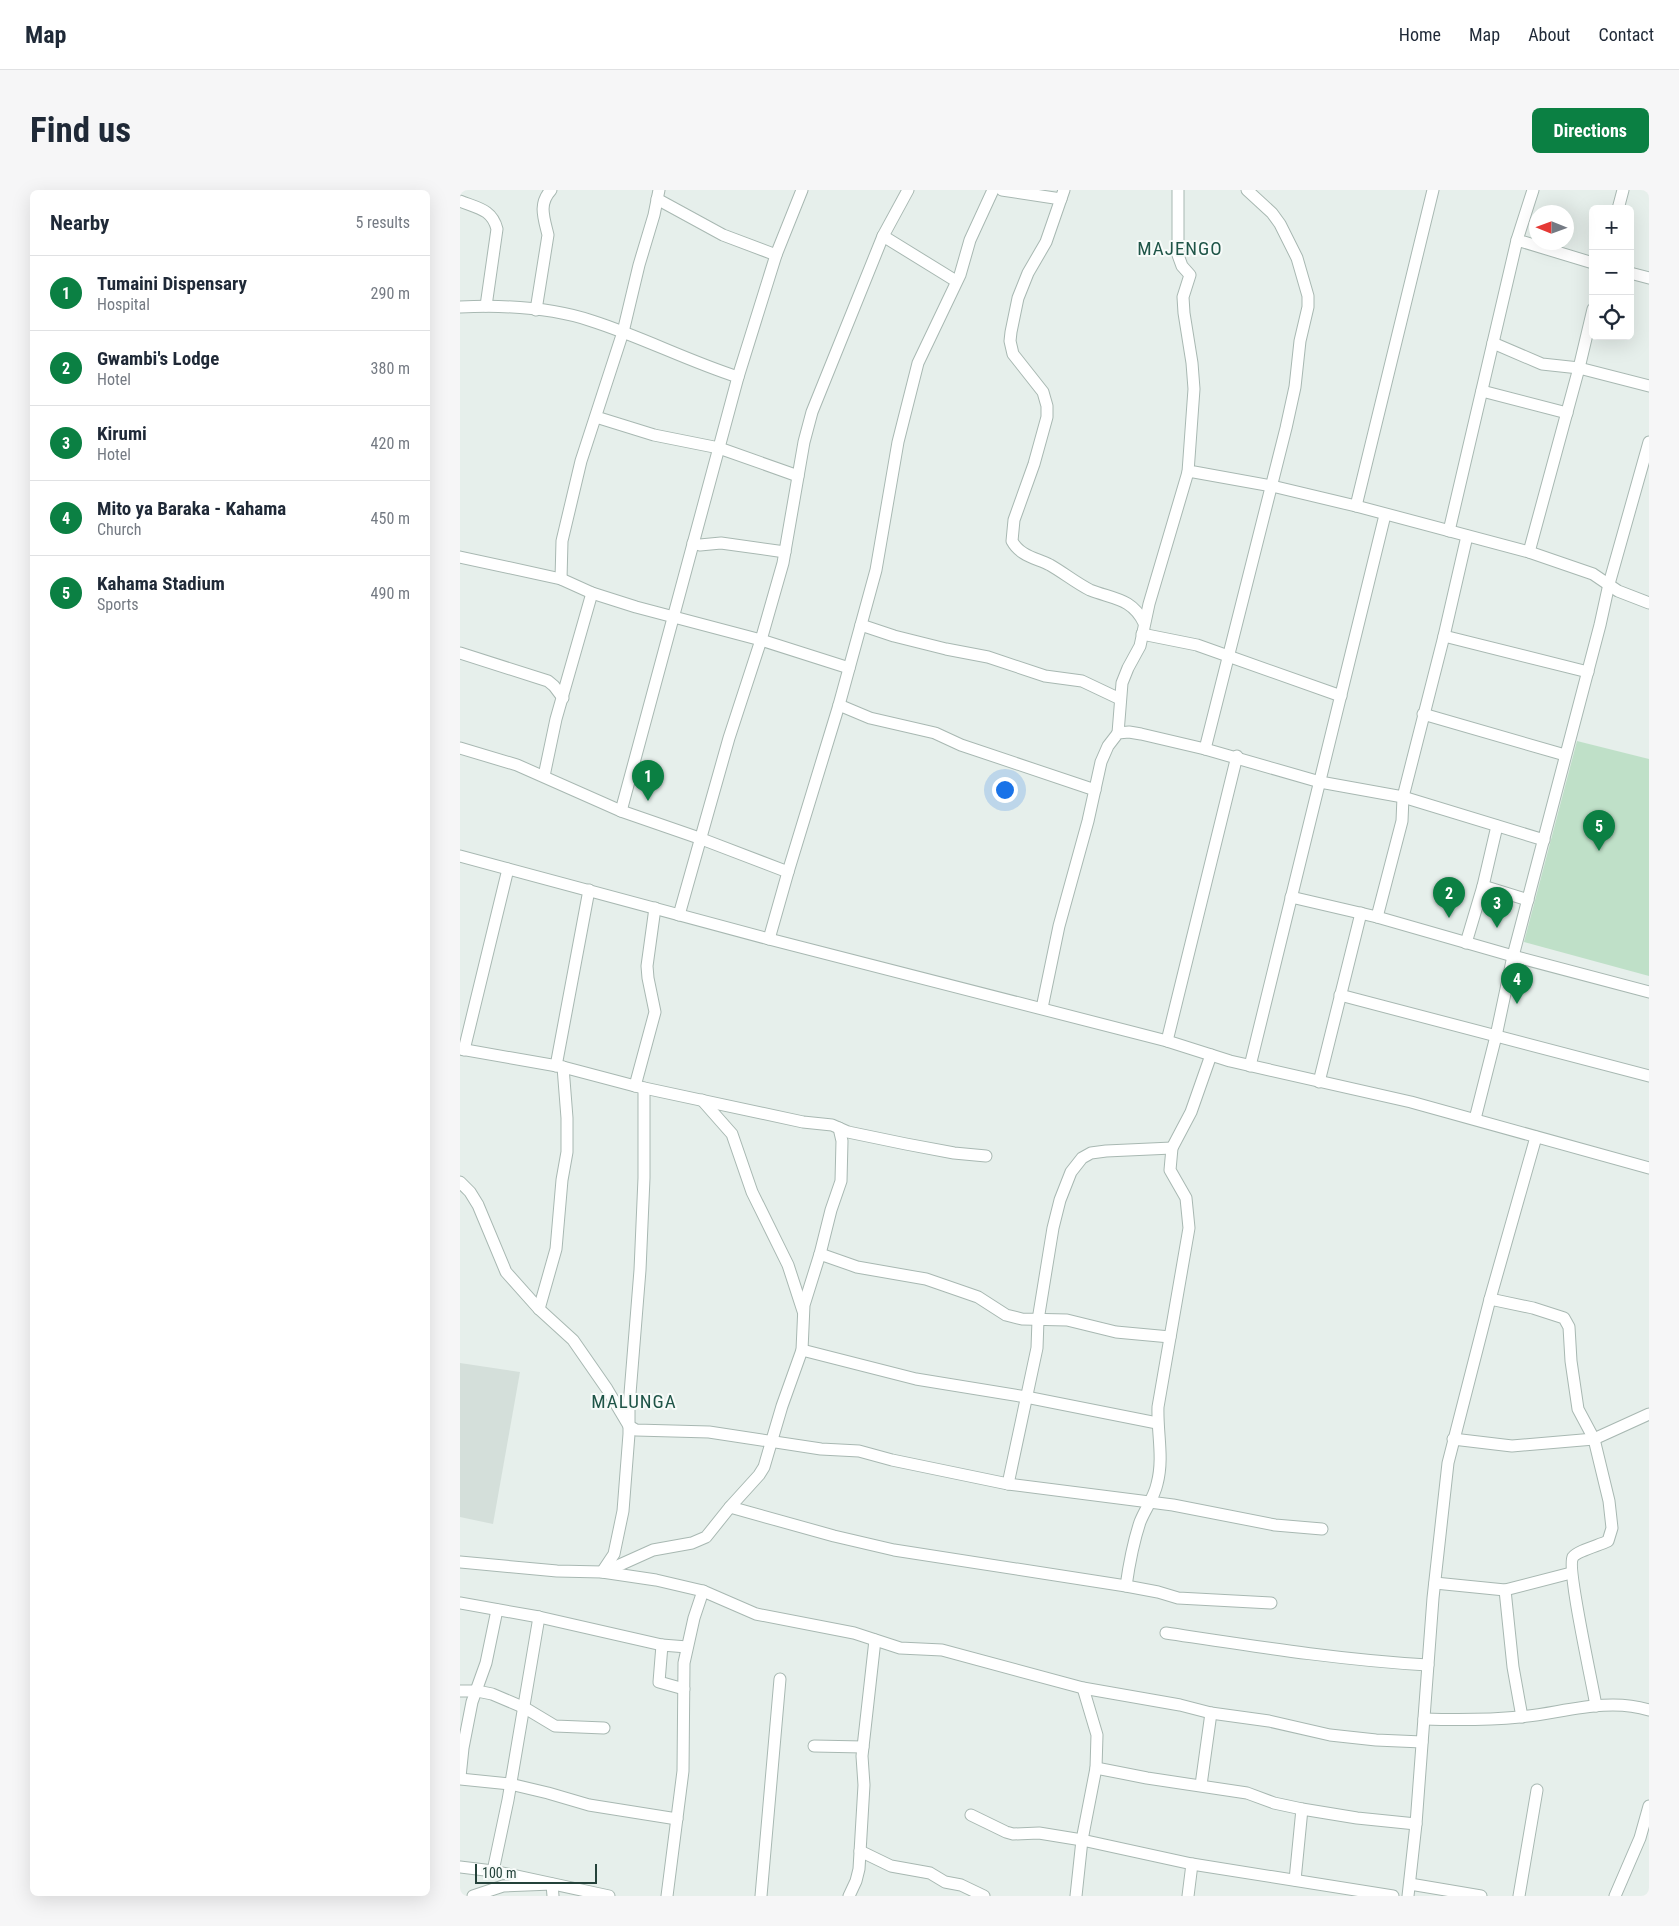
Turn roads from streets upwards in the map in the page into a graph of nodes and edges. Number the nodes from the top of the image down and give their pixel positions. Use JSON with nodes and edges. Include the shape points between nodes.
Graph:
{"nodes":[{"id":1,"x":551,"y":190,"type":"edge"},
{"id":2,"x":802,"y":190,"type":"edge"},
{"id":3,"x":908,"y":190,"type":"edge"},
{"id":4,"x":993,"y":190,"type":"edge"},
{"id":5,"x":1002,"y":190,"type":"edge"},
{"id":6,"x":1178,"y":190,"type":"edge"},
{"id":7,"x":1247,"y":190,"type":"edge"},
{"id":8,"x":1433,"y":190,"type":"edge"},
{"id":9,"x":1533,"y":190,"type":"edge"},
{"id":10,"x":1622,"y":190,"type":"edge"},
{"id":11,"x":658,"y":194,"type":"edge"},
{"id":12,"x":1063,"y":195,"type":"edge"},
{"id":13,"x":460,"y":201,"type":"edge"},
{"id":14,"x":1619,"y":205,"type":"edge"},
{"id":15,"x":883,"y":236,"type":"junction"},
{"id":16,"x":1517,"y":240,"type":"junction"},
{"id":17,"x":776,"y":255,"type":"junction"},
{"id":18,"x":1589,"y":262,"type":"edge"},
{"id":19,"x":1634,"y":274,"type":"edge"},
{"id":20,"x":1649,"y":278,"type":"edge"},
{"id":21,"x":956,"y":281,"type":"junction"},
{"id":22,"x":486,"y":306,"type":"junction"},
{"id":23,"x":460,"y":307,"type":"edge"},
{"id":24,"x":536,"y":310,"type":"junction"},
{"id":25,"x":1589,"y":326,"type":"edge"},
{"id":26,"x":623,"y":332,"type":"junction"},
{"id":27,"x":1493,"y":343,"type":"junction"},
{"id":28,"x":1579,"y":368,"type":"junction"},
{"id":29,"x":738,"y":377,"type":"junction"},
{"id":30,"x":1649,"y":386,"type":"edge"},
{"id":31,"x":1482,"y":391,"type":"junction"},
{"id":32,"x":1567,"y":413,"type":"junction"},
{"id":33,"x":596,"y":417,"type":"junction"},
{"id":34,"x":1649,"y":442,"type":"edge"},
{"id":35,"x":719,"y":448,"type":"junction"},
{"id":36,"x":1645,"y":471,"type":"edge"},
{"id":37,"x":1188,"y":472,"type":"junction"},
{"id":38,"x":798,"y":476,"type":"junction"},
{"id":39,"x":1272,"y":486,"type":"junction"},
{"id":40,"x":1356,"y":506,"type":"junction"},
{"id":41,"x":1385,"y":515,"type":"junction"},
{"id":42,"x":1449,"y":531,"type":"junction"},
{"id":43,"x":1467,"y":536,"type":"junction"},
{"id":44,"x":693,"y":542,"type":"junction"},
{"id":45,"x":786,"y":552,"type":"junction"},
{"id":46,"x":1529,"y":552,"type":"junction"},
{"id":47,"x":460,"y":557,"type":"edge"},
{"id":48,"x":560,"y":579,"type":"junction"},
{"id":49,"x":1610,"y":584,"type":"junction"},
{"id":50,"x":592,"y":593,"type":"junction"},
{"id":51,"x":1649,"y":603,"type":"edge"},
{"id":52,"x":675,"y":616,"type":"junction"},
{"id":53,"x":861,"y":625,"type":"junction"},
{"id":54,"x":1143,"y":628,"type":"junction"},
{"id":55,"x":1444,"y":636,"type":"junction"},
{"id":56,"x":760,"y":640,"type":"junction"},
{"id":57,"x":460,"y":653,"type":"edge"},
{"id":58,"x":1228,"y":656,"type":"junction"},
{"id":59,"x":849,"y":668,"type":"junction"},
{"id":60,"x":1588,"y":672,"type":"junction"},
{"id":61,"x":1341,"y":696,"type":"junction"},
{"id":62,"x":562,"y":698,"type":"junction"},
{"id":63,"x":1120,"y":699,"type":"junction"},
{"id":64,"x":839,"y":705,"type":"junction"},
{"id":65,"x":1423,"y":714,"type":"junction"},
{"id":66,"x":1118,"y":733,"type":"junction"},
{"id":67,"x":460,"y":748,"type":"edge"},
{"id":68,"x":1204,"y":749,"type":"junction"},
{"id":69,"x":1565,"y":755,"type":"junction"},
{"id":70,"x":1237,"y":756,"type":"junction"},
{"id":71,"x":544,"y":776,"type":"junction"},
{"id":72,"x":1320,"y":782,"type":"junction"},
{"id":73,"x":1095,"y":790,"type":"junction"},
{"id":74,"x":1402,"y":797,"type":"junction"},
{"id":75,"x":621,"y":812,"type":"junction"},
{"id":76,"x":1497,"y":826,"type":"junction"},
{"id":77,"x":699,"y":838,"type":"junction"},
{"id":78,"x":1544,"y":840,"type":"junction"},
{"id":79,"x":460,"y":856,"type":"edge"},
{"id":80,"x":508,"y":869,"type":"junction"},
{"id":81,"x":788,"y":872,"type":"junction"},
{"id":82,"x":1483,"y":886,"type":"junction"},
{"id":83,"x":588,"y":890,"type":"junction"},
{"id":84,"x":1291,"y":897,"type":"junction"},
{"id":85,"x":1528,"y":900,"type":"junction"},
{"id":86,"x":656,"y":908,"type":"junction"},
{"id":87,"x":1361,"y":912,"type":"junction"},
{"id":88,"x":679,"y":914,"type":"junction"},
{"id":89,"x":1377,"y":917,"type":"junction"},
{"id":90,"x":770,"y":939,"type":"junction"},
{"id":91,"x":1466,"y":943,"type":"junction"},
{"id":92,"x":1513,"y":956,"type":"junction"},
{"id":93,"x":1649,"y":992,"type":"edge"},
{"id":94,"x":1340,"y":995,"type":"junction"},
{"id":95,"x":1042,"y":1008,"type":"junction"},
{"id":96,"x":1496,"y":1036,"type":"junction"},
{"id":97,"x":1166,"y":1041,"type":"junction"},
{"id":98,"x":462,"y":1049,"type":"edge"},
{"id":99,"x":1211,"y":1055,"type":"junction"},
{"id":100,"x":1250,"y":1066,"type":"junction"},
{"id":101,"x":559,"y":1067,"type":"junction"},
{"id":102,"x":1649,"y":1076,"type":"edge"},
{"id":103,"x":1319,"y":1082,"type":"junction"},
{"id":104,"x":640,"y":1087,"type":"junction"},
{"id":105,"x":702,"y":1100,"type":"junction"},
{"id":106,"x":1475,"y":1119,"type":"junction"},
{"id":107,"x":839,"y":1128,"type":"junction"},
{"id":108,"x":1536,"y":1137,"type":"junction"},
{"id":109,"x":1172,"y":1148,"type":"junction"},
{"id":110,"x":986,"y":1156,"type":"dead end"},
{"id":111,"x":1649,"y":1168,"type":"edge"},
{"id":112,"x":460,"y":1182,"type":"edge"},
{"id":113,"x":820,"y":1254,"type":"junction"},
{"id":114,"x":1490,"y":1300,"type":"junction"},
{"id":115,"x":539,"y":1309,"type":"junction"},
{"id":116,"x":804,"y":1311,"type":"junction"},
{"id":117,"x":1038,"y":1320,"type":"junction"},
{"id":118,"x":1170,"y":1337,"type":"junction"},
{"id":119,"x":802,"y":1350,"type":"junction"},
{"id":120,"x":1026,"y":1397,"type":"junction"},
{"id":121,"x":1649,"y":1414,"type":"edge"},
{"id":122,"x":1157,"y":1423,"type":"junction"},
{"id":123,"x":629,"y":1426,"type":"junction"},
{"id":124,"x":1453,"y":1439,"type":"junction"},
{"id":125,"x":1594,"y":1439,"type":"junction"},
{"id":126,"x":772,"y":1443,"type":"junction"},
{"id":127,"x":1008,"y":1484,"type":"junction"},
{"id":128,"x":1151,"y":1502,"type":"junction"},
{"id":129,"x":730,"y":1507,"type":"junction"},
{"id":130,"x":1322,"y":1529,"type":"dead end"},
{"id":131,"x":460,"y":1562,"type":"edge"},
{"id":132,"x":602,"y":1572,"type":"junction"},
{"id":133,"x":1571,"y":1572,"type":"junction"},
{"id":134,"x":1435,"y":1583,"type":"junction"},
{"id":135,"x":1126,"y":1586,"type":"junction"},
{"id":136,"x":1505,"y":1590,"type":"junction"},
{"id":137,"x":703,"y":1591,"type":"junction"},
{"id":138,"x":460,"y":1603,"type":"edge"},
{"id":139,"x":1270,"y":1603,"type":"dead end"},
{"id":140,"x":497,"y":1610,"type":"junction"},
{"id":141,"x":540,"y":1617,"type":"junction"},
{"id":142,"x":1166,"y":1633,"type":"dead end"},
{"id":143,"x":875,"y":1640,"type":"junction"},
{"id":144,"x":662,"y":1645,"type":"junction"},
{"id":145,"x":687,"y":1647,"type":"junction"},
{"id":146,"x":1428,"y":1665,"type":"junction"},
{"id":147,"x":780,"y":1679,"type":"dead end"},
{"id":148,"x":1084,"y":1688,"type":"junction"},
{"id":149,"x":684,"y":1689,"type":"junction"},
{"id":150,"x":460,"y":1691,"type":"edge"},
{"id":151,"x":477,"y":1691,"type":"junction"},
{"id":152,"x":1596,"y":1706,"type":"junction"},
{"id":153,"x":525,"y":1708,"type":"junction"},
{"id":154,"x":1649,"y":1710,"type":"edge"},
{"id":155,"x":1211,"y":1713,"type":"junction"},
{"id":156,"x":1522,"y":1717,"type":"junction"},
{"id":157,"x":1424,"y":1719,"type":"junction"},
{"id":158,"x":604,"y":1728,"type":"dead end"},
{"id":159,"x":1422,"y":1742,"type":"junction"},
{"id":160,"x":814,"y":1746,"type":"dead end"},
{"id":161,"x":863,"y":1747,"type":"junction"},
{"id":162,"x":1096,"y":1768,"type":"junction"},
{"id":163,"x":460,"y":1778,"type":"edge"},
{"id":164,"x":510,"y":1784,"type":"junction"},
{"id":165,"x":1201,"y":1785,"type":"junction"},
{"id":166,"x":1536,"y":1790,"type":"dead end"},
{"id":167,"x":1649,"y":1806,"type":"edge"},
{"id":168,"x":1302,"y":1809,"type":"junction"},
{"id":169,"x":971,"y":1815,"type":"dead end"},
{"id":170,"x":677,"y":1818,"type":"junction"},
{"id":171,"x":1416,"y":1824,"type":"junction"},
{"id":172,"x":1082,"y":1840,"type":"junction"},
{"id":173,"x":860,"y":1851,"type":"junction"},
{"id":174,"x":1192,"y":1864,"type":"junction"},
{"id":175,"x":460,"y":1867,"type":"edge"},
{"id":176,"x":494,"y":1871,"type":"junction"},
{"id":177,"x":1295,"y":1880,"type":"junction"},
{"id":178,"x":552,"y":1884,"type":"junction"},
{"id":179,"x":1409,"y":1890,"type":"edge"},
{"id":180,"x":979,"y":1895,"type":"edge"},
{"id":181,"x":473,"y":1896,"type":"edge"},
{"id":182,"x":552,"y":1896,"type":"edge"},
{"id":183,"x":609,"y":1896,"type":"edge"},
{"id":184,"x":668,"y":1896,"type":"edge"},
{"id":185,"x":761,"y":1896,"type":"edge"},
{"id":186,"x":849,"y":1896,"type":"edge"},
{"id":187,"x":1076,"y":1896,"type":"edge"},
{"id":188,"x":1188,"y":1896,"type":"edge"},
{"id":189,"x":1393,"y":1896,"type":"edge"},
{"id":190,"x":1481,"y":1896,"type":"edge"},
{"id":191,"x":1519,"y":1896,"type":"edge"},
{"id":192,"x":1614,"y":1896,"type":"edge"}],
"edges":[{"from":1,"to":24,"type":"street","via":[[543,205],[548,235]]},
{"from":2,"to":17,"type":"street"},
{"from":3,"to":15,"type":"street"},
{"from":4,"to":21,"type":"street"},
{"from":5,"to":12,"type":"street"},
{"from":6,"to":37,"type":"street","via":[[1178,255],[1190,275],[1183,307],[1194,389]]},
{"from":7,"to":39,"type":"street","via":[[1280,224],[1297,258],[1309,302],[1300,341],[1295,387]]},
{"from":8,"to":40,"type":"street"},
{"from":9,"to":16,"type":"street"},
{"from":10,"to":14,"type":"street"},
{"from":11,"to":17,"type":"street","via":[[718,232]]},
{"from":11,"to":26,"type":"street"},
{"from":12,"to":54,"type":"street","via":[[1046,242],[1018,298],[1011,332],[1013,354],[1042,392],[1047,417],[1012,525],[1012,541],[1021,552],[1050,565],[1090,590],[1130,604],[1140,613]]},
{"from":13,"to":22,"type":"street","via":[[490,213],[497,229]]},
{"from":15,"to":21,"type":"street"},
{"from":15,"to":38,"type":"street","via":[[812,412]]},
{"from":16,"to":18,"type":"street"},
{"from":16,"to":27,"type":"street"},
{"from":17,"to":29,"type":"street"},
{"from":19,"to":20,"type":"street"},
{"from":21,"to":53,"type":"street","via":[[918,363],[898,442],[876,570]]},
{"from":22,"to":23,"type":"street"},
{"from":22,"to":24,"type":"street"},
{"from":24,"to":26,"type":"street","via":[[590,320]]},
{"from":25,"to":28,"type":"street"},
{"from":26,"to":29,"type":"street"},
{"from":26,"to":33,"type":"street"},
{"from":27,"to":28,"type":"street","via":[[1542,364]]},
{"from":27,"to":31,"type":"street"},
{"from":28,"to":30,"type":"street"},
{"from":28,"to":32,"type":"street"},
{"from":29,"to":35,"type":"street"},
{"from":31,"to":32,"type":"street"},
{"from":31,"to":42,"type":"street"},
{"from":32,"to":46,"type":"street"},
{"from":33,"to":35,"type":"street","via":[[654,435]]},
{"from":33,"to":48,"type":"street","via":[[581,461],[562,541]]},
{"from":34,"to":36,"type":"street"},
{"from":35,"to":38,"type":"street"},
{"from":35,"to":44,"type":"street"},
{"from":36,"to":49,"type":"street"},
{"from":37,"to":39,"type":"street"},
{"from":37,"to":54,"type":"street"},
{"from":38,"to":45,"type":"street"},
{"from":39,"to":40,"type":"street"},
{"from":39,"to":58,"type":"street"},
{"from":40,"to":41,"type":"street"},
{"from":41,"to":42,"type":"street"},
{"from":41,"to":61,"type":"street"},
{"from":42,"to":43,"type":"street"},
{"from":43,"to":46,"type":"street"},
{"from":43,"to":55,"type":"street"},
{"from":44,"to":45,"type":"street"},
{"from":44,"to":52,"type":"street"},
{"from":45,"to":56,"type":"street"},
{"from":46,"to":49,"type":"street","via":[[1593,574]]},
{"from":47,"to":48,"type":"street"},
{"from":48,"to":50,"type":"street"},
{"from":49,"to":51,"type":"street","via":[[1618,591]]},
{"from":49,"to":60,"type":"street"},
{"from":50,"to":52,"type":"street"},
{"from":50,"to":62,"type":"street"},
{"from":52,"to":56,"type":"street"},
{"from":52,"to":75,"type":"street"},
{"from":53,"to":59,"type":"street"},
{"from":53,"to":63,"type":"street","via":[[894,636],[988,657],[1046,676],[1082,681]]},
{"from":54,"to":58,"type":"street"},
{"from":54,"to":63,"type":"street","via":[[1138,652],[1122,682]]},
{"from":55,"to":60,"type":"street"},
{"from":55,"to":65,"type":"street"},
{"from":56,"to":59,"type":"street"},
{"from":56,"to":77,"type":"street"},
{"from":57,"to":62,"type":"street","via":[[548,681]]},
{"from":58,"to":61,"type":"street"},
{"from":58,"to":68,"type":"street"},
{"from":59,"to":64,"type":"street"},
{"from":60,"to":69,"type":"street"},
{"from":61,"to":72,"type":"street"},
{"from":62,"to":71,"type":"street"},
{"from":63,"to":66,"type":"street"},
{"from":64,"to":73,"type":"street","via":[[870,718],[928,730],[961,745]]},
{"from":64,"to":81,"type":"street"},
{"from":65,"to":69,"type":"street"},
{"from":65,"to":74,"type":"street"},
{"from":66,"to":68,"type":"street","via":[[1141,734]]},
{"from":66,"to":73,"type":"street","via":[[1101,762]]},
{"from":67,"to":71,"type":"street"},
{"from":68,"to":70,"type":"street"},
{"from":69,"to":78,"type":"street"},
{"from":70,"to":72,"type":"street"},
{"from":70,"to":97,"type":"street"},
{"from":71,"to":75,"type":"street"},
{"from":72,"to":74,"type":"street"},
{"from":72,"to":84,"type":"street"},
{"from":73,"to":95,"type":"street","via":[[1059,926]]},
{"from":74,"to":76,"type":"street"},
{"from":74,"to":89,"type":"street","via":[[1402,821]]},
{"from":75,"to":77,"type":"street"},
{"from":76,"to":78,"type":"street"},
{"from":76,"to":82,"type":"street"},
{"from":77,"to":81,"type":"street"},
{"from":77,"to":88,"type":"street"},
{"from":78,"to":85,"type":"street"},
{"from":79,"to":80,"type":"street"},
{"from":80,"to":83,"type":"street"},
{"from":80,"to":98,"type":"street"},
{"from":81,"to":90,"type":"street"},
{"from":82,"to":85,"type":"street"},
{"from":82,"to":91,"type":"street"},
{"from":83,"to":86,"type":"street"},
{"from":83,"to":101,"type":"street"},
{"from":84,"to":87,"type":"street"},
{"from":84,"to":100,"type":"street"},
{"from":85,"to":92,"type":"street"},
{"from":86,"to":88,"type":"street"},
{"from":86,"to":104,"type":"street","via":[[647,966],[655,1012]]},
{"from":87,"to":89,"type":"street"},
{"from":87,"to":94,"type":"street"},
{"from":88,"to":90,"type":"street"},
{"from":89,"to":91,"type":"street"},
{"from":90,"to":95,"type":"street"},
{"from":91,"to":92,"type":"street"},
{"from":92,"to":93,"type":"street"},
{"from":92,"to":96,"type":"street"},
{"from":94,"to":96,"type":"street"},
{"from":94,"to":103,"type":"street"},
{"from":95,"to":97,"type":"street"},
{"from":96,"to":102,"type":"street"},
{"from":96,"to":106,"type":"street"},
{"from":97,"to":99,"type":"street"},
{"from":98,"to":101,"type":"street"},
{"from":99,"to":100,"type":"street"},
{"from":99,"to":109,"type":"street","via":[[1191,1112]]},
{"from":100,"to":103,"type":"street"},
{"from":101,"to":104,"type":"street"},
{"from":101,"to":115,"type":"street","via":[[568,1118],[567,1152],[556,1249]]},
{"from":103,"to":106,"type":"street"},
{"from":104,"to":105,"type":"street"},
{"from":104,"to":123,"type":"street","via":[[644,1178]]},
{"from":105,"to":107,"type":"street"},
{"from":105,"to":116,"type":"street","via":[[732,1134],[752,1192],[785,1259]]},
{"from":106,"to":108,"type":"street"},
{"from":107,"to":110,"type":"street","via":[[930,1149]]},
{"from":107,"to":113,"type":"street","via":[[842,1175]]},
{"from":108,"to":111,"type":"street"},
{"from":108,"to":114,"type":"street"},
{"from":109,"to":117,"type":"street","via":[[1106,1150],[1086,1155],[1075,1164],[1053,1228]]},
{"from":109,"to":118,"type":"street","via":[[1170,1170],[1186,1198],[1189,1228]]},
{"from":112,"to":115,"type":"street","via":[[478,1204],[506,1272]]},
{"from":113,"to":116,"type":"street"},
{"from":113,"to":117,"type":"street","via":[[857,1267],[926,1278],[978,1297],[1006,1315]]},
{"from":114,"to":124,"type":"street"},
{"from":114,"to":125,"type":"street","via":[[1564,1318],[1569,1327],[1578,1410]]},
{"from":115,"to":123,"type":"street","via":[[573,1340]]},
{"from":116,"to":119,"type":"street"},
{"from":117,"to":118,"type":"street","via":[[1067,1320],[1116,1332]]},
{"from":117,"to":120,"type":"street","via":[[1038,1340]]},
{"from":118,"to":122,"type":"street"},
{"from":119,"to":120,"type":"street","via":[[916,1379]]},
{"from":119,"to":126,"type":"street"},
{"from":120,"to":122,"type":"street"},
{"from":120,"to":127,"type":"street"},
{"from":121,"to":125,"type":"street"},
{"from":122,"to":128,"type":"street","via":[[1160,1465]]},
{"from":123,"to":126,"type":"street","via":[[636,1430],[709,1432]]},
{"from":123,"to":132,"type":"street","via":[[623,1511],[614,1554]]},
{"from":124,"to":125,"type":"street","via":[[1512,1446]]},
{"from":124,"to":134,"type":"street"},
{"from":125,"to":133,"type":"street","via":[[1612,1528],[1608,1541],[1575,1555]]},
{"from":126,"to":127,"type":"street","via":[[859,1451]]},
{"from":126,"to":129,"type":"street","via":[[759,1475]]},
{"from":127,"to":128,"type":"street"},
{"from":128,"to":130,"type":"street","via":[[1275,1525]]},
{"from":128,"to":135,"type":"street","via":[[1140,1521]]},
{"from":129,"to":132,"type":"street","via":[[710,1534],[702,1539],[653,1550]]},
{"from":129,"to":135,"type":"street","via":[[894,1550]]},
{"from":131,"to":132,"type":"street"},
{"from":132,"to":137,"type":"street"},
{"from":133,"to":136,"type":"street"},
{"from":133,"to":152,"type":"street"},
{"from":134,"to":136,"type":"street"},
{"from":134,"to":146,"type":"street"},
{"from":135,"to":139,"type":"street","via":[[1178,1598]]},
{"from":136,"to":156,"type":"street"},
{"from":137,"to":143,"type":"street","via":[[756,1614]]},
{"from":137,"to":145,"type":"street"},
{"from":138,"to":140,"type":"street"},
{"from":140,"to":141,"type":"street"},
{"from":140,"to":151,"type":"street"},
{"from":141,"to":144,"type":"street"},
{"from":141,"to":153,"type":"street"},
{"from":142,"to":146,"type":"street","via":[[1365,1661]]},
{"from":143,"to":148,"type":"street","via":[[900,1648],[942,1650]]},
{"from":143,"to":161,"type":"street"},
{"from":144,"to":145,"type":"street"},
{"from":144,"to":149,"type":"street","via":[[659,1682]]},
{"from":145,"to":149,"type":"street"},
{"from":146,"to":157,"type":"street"},
{"from":147,"to":185,"type":"street"},
{"from":148,"to":155,"type":"street"},
{"from":148,"to":162,"type":"street","via":[[1097,1735]]},
{"from":149,"to":170,"type":"street"},
{"from":150,"to":151,"type":"street"},
{"from":151,"to":153,"type":"street"},
{"from":151,"to":163,"type":"street","via":[[466,1728]]},
{"from":152,"to":154,"type":"street"},
{"from":152,"to":156,"type":"street"},
{"from":153,"to":158,"type":"street","via":[[555,1726]]},
{"from":153,"to":164,"type":"street"},
{"from":155,"to":159,"type":"street","via":[[1330,1734]]},
{"from":155,"to":165,"type":"street"},
{"from":156,"to":157,"type":"street"},
{"from":157,"to":159,"type":"street"},
{"from":159,"to":171,"type":"street"},
{"from":160,"to":161,"type":"street"},
{"from":161,"to":173,"type":"street"},
{"from":162,"to":165,"type":"street"},
{"from":162,"to":172,"type":"street"},
{"from":163,"to":164,"type":"street"},
{"from":164,"to":170,"type":"street","via":[[589,1805]]},
{"from":164,"to":176,"type":"street"},
{"from":165,"to":168,"type":"street","via":[[1247,1793]]},
{"from":166,"to":191,"type":"street"},
{"from":167,"to":192,"type":"street","via":[[1640,1838]]},
{"from":168,"to":171,"type":"street"},
{"from":168,"to":177,"type":"street"},
{"from":169,"to":172,"type":"street","via":[[1006,1832]]},
{"from":170,"to":184,"type":"street"},
{"from":171,"to":179,"type":"street"},
{"from":172,"to":174,"type":"street"},
{"from":172,"to":187,"type":"street"},
{"from":173,"to":180,"type":"street","via":[[891,1866],[930,1873]]},
{"from":173,"to":186,"type":"street","via":[[856,1881]]},
{"from":174,"to":177,"type":"street"},
{"from":174,"to":188,"type":"street"},
{"from":175,"to":176,"type":"street"},
{"from":176,"to":178,"type":"street"},
{"from":177,"to":189,"type":"street"},
{"from":178,"to":181,"type":"street","via":[[503,1886]]},
{"from":178,"to":182,"type":"street"},
{"from":178,"to":183,"type":"street"},
{"from":179,"to":190,"type":"street"}]}
